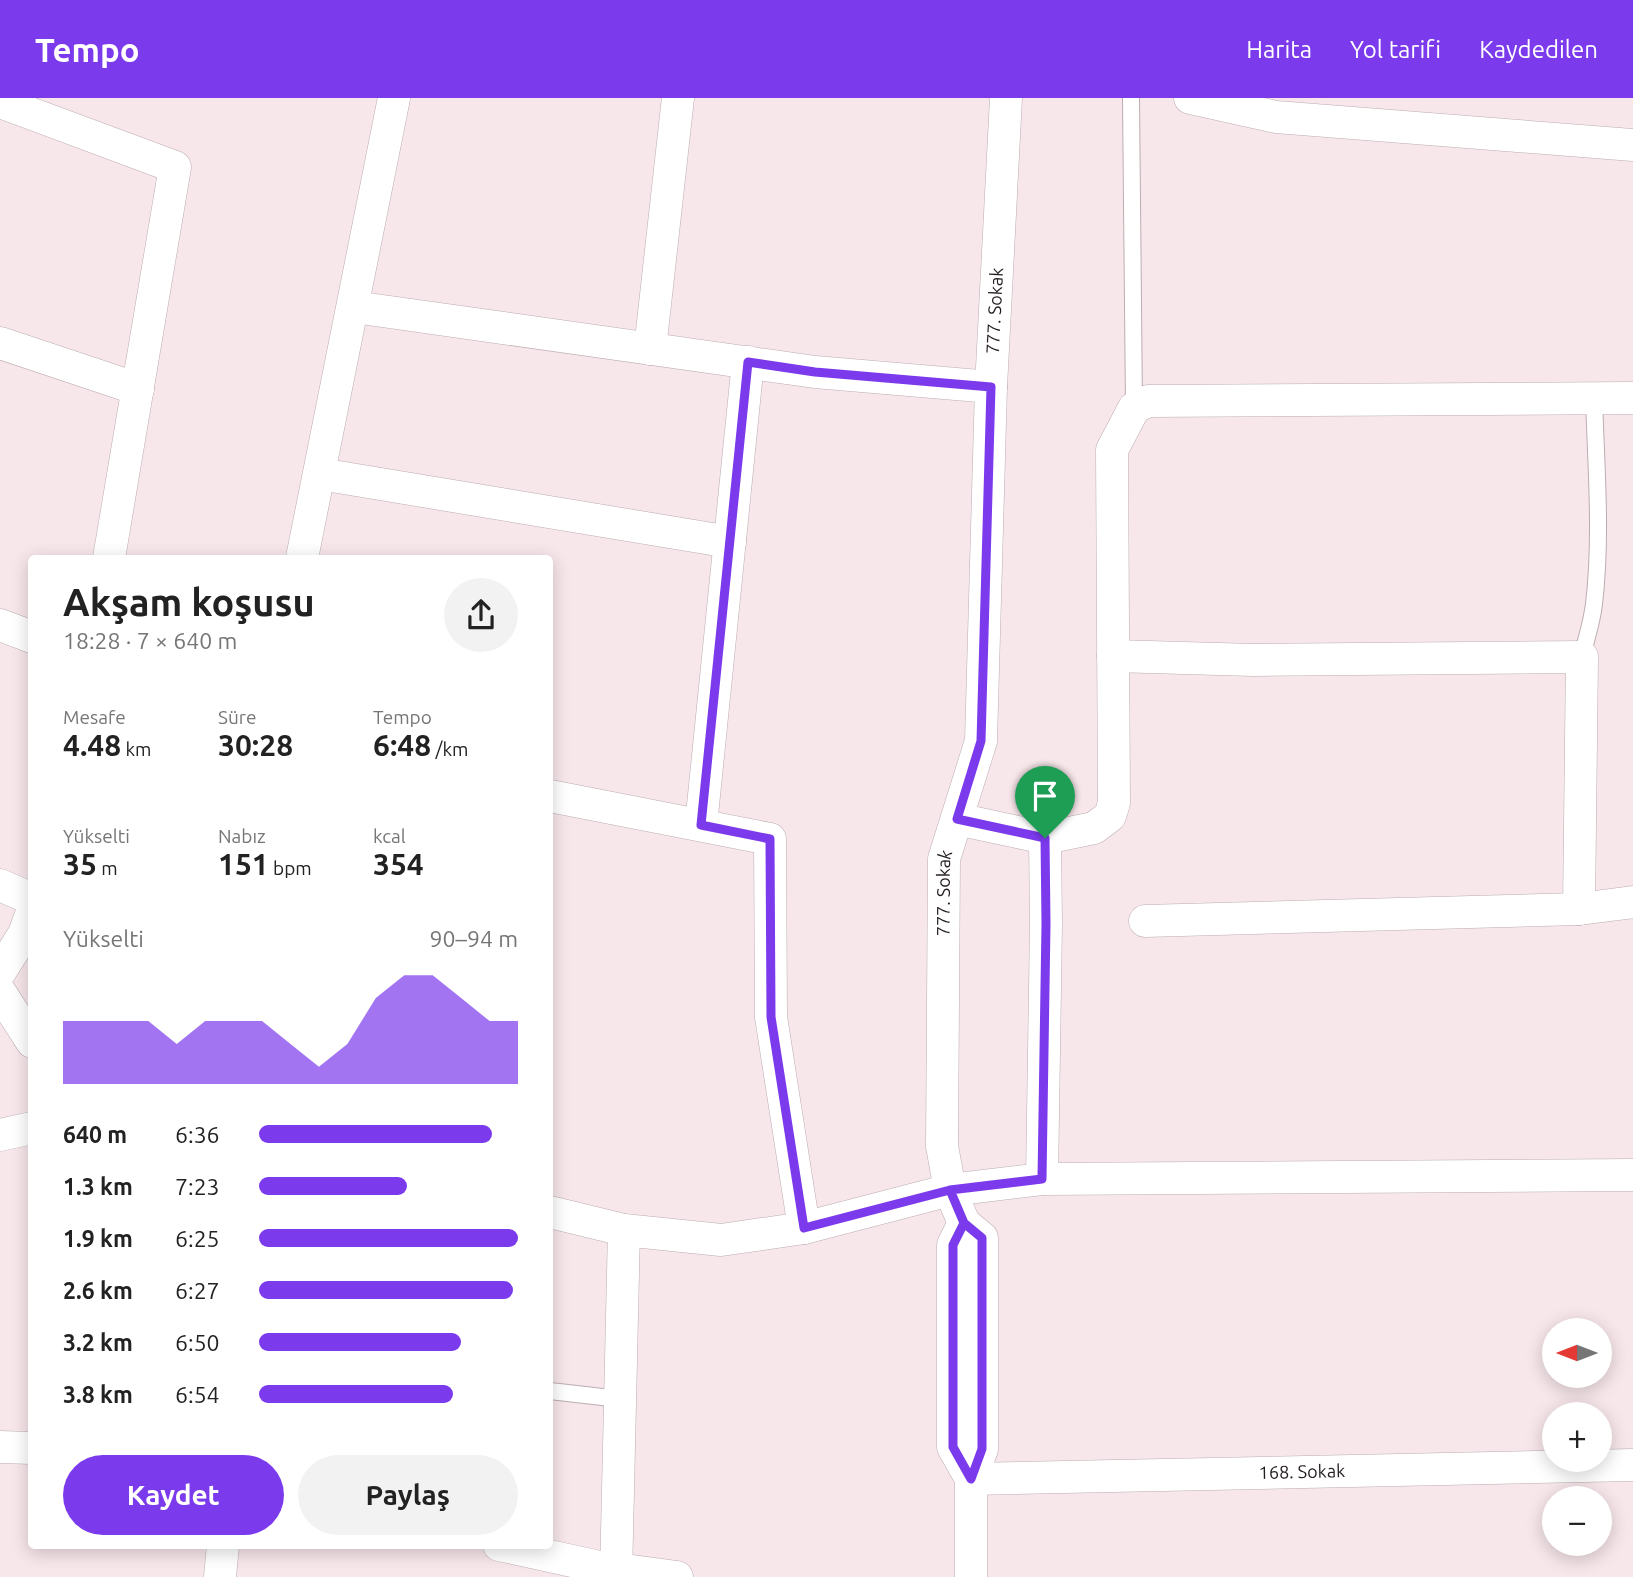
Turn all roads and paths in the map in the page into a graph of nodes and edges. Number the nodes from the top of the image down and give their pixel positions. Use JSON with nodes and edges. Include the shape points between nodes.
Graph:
{"nodes":[{"id":1,"x":394,"y":98,"type":"edge"},
{"id":2,"x":678,"y":98,"type":"edge"},
{"id":3,"x":1006,"y":98,"type":"edge"},
{"id":4,"x":1131,"y":98,"type":"edge"},
{"id":5,"x":1190,"y":98,"type":"edge"},
{"id":6,"x":0,"y":102,"type":"edge"},
{"id":7,"x":1360,"y":111,"type":"edge"},
{"id":8,"x":1633,"y":145,"type":"edge"},
{"id":9,"x":354,"y":307,"type":"junction"},
{"id":10,"x":0,"y":343,"type":"edge"},
{"id":11,"x":650,"y":349,"type":"junction"},
{"id":12,"x":748,"y":362,"type":"junction"},
{"id":13,"x":991,"y":387,"type":"junction"},
{"id":14,"x":138,"y":389,"type":"junction"},
{"id":15,"x":1594,"y":398,"type":"junction"},
{"id":16,"x":1633,"y":398,"type":"edge"},
{"id":17,"x":1134,"y":408,"type":"junction"},
{"id":18,"x":320,"y":474,"type":"junction"},
{"id":19,"x":730,"y":542,"type":"junction"},
{"id":20,"x":110,"y":555,"type":"edge"},
{"id":21,"x":303,"y":555,"type":"edge"},
{"id":22,"x":0,"y":625,"type":"edge"},
{"id":23,"x":28,"y":636,"type":"edge"},
{"id":24,"x":1113,"y":656,"type":"junction"},
{"id":25,"x":1582,"y":657,"type":"junction"},
{"id":26,"x":553,"y":797,"type":"edge"},
{"id":27,"x":957,"y":819,"type":"junction"},
{"id":28,"x":701,"y":825,"type":"junction"},
{"id":29,"x":1045,"y":838,"type":"junction"},
{"id":30,"x":0,"y":885,"type":"edge"},
{"id":31,"x":28,"y":897,"type":"edge"},
{"id":32,"x":1633,"y":902,"type":"edge"},
{"id":33,"x":1580,"y":909,"type":"junction"},
{"id":34,"x":1145,"y":921,"type":"dead end"},
{"id":35,"x":28,"y":923,"type":"edge"},
{"id":36,"x":0,"y":972,"type":"edge"},
{"id":37,"x":0,"y":992,"type":"edge"},
{"id":38,"x":28,"y":1035,"type":"edge"},
{"id":39,"x":28,"y":1129,"type":"edge"},
{"id":40,"x":0,"y":1135,"type":"edge"},
{"id":41,"x":1633,"y":1175,"type":"edge"},
{"id":42,"x":1042,"y":1179,"type":"junction"},
{"id":43,"x":950,"y":1190,"type":"junction"},
{"id":44,"x":553,"y":1213,"type":"edge"},
{"id":45,"x":804,"y":1228,"type":"junction"},
{"id":46,"x":624,"y":1230,"type":"junction"},
{"id":47,"x":553,"y":1391,"type":"edge"},
{"id":48,"x":620,"y":1399,"type":"junction"},
{"id":49,"x":0,"y":1447,"type":"edge"},
{"id":50,"x":28,"y":1448,"type":"edge"},
{"id":51,"x":1633,"y":1465,"type":"edge"},
{"id":52,"x":971,"y":1479,"type":"junction"},
{"id":53,"x":223,"y":1549,"type":"edge"},
{"id":54,"x":516,"y":1549,"type":"edge"},
{"id":55,"x":616,"y":1573,"type":"edge"},
{"id":56,"x":220,"y":1577,"type":"edge"},
{"id":57,"x":677,"y":1577,"type":"edge"},
{"id":58,"x":971,"y":1577,"type":"edge"}],
"edges":[{"from":1,"to":9,"type":"street"},
{"from":2,"to":11,"type":"street"},
{"from":3,"to":13,"type":"street","name":"777. Sokak"},
{"from":4,"to":17,"type":"lane"},
{"from":5,"to":7,"type":"street","via":[[1276,117]]},
{"from":6,"to":14,"type":"street","via":[[175,167]]},
{"from":7,"to":8,"type":"street"},
{"from":9,"to":11,"type":"street"},
{"from":9,"to":18,"type":"street"},
{"from":10,"to":14,"type":"street"},
{"from":11,"to":12,"type":"street"},
{"from":12,"to":13,"type":"street"},
{"from":12,"to":19,"type":"street"},
{"from":13,"to":27,"type":"street","name":"777. Sokak","via":[[981,741]]},
{"from":14,"to":20,"type":"street"},
{"from":15,"to":16,"type":"street"},
{"from":15,"to":17,"type":"street","via":[[1213,399],[1148,401]]},
{"from":15,"to":25,"type":"lane","via":[[1595,583]]},
{"from":17,"to":24,"type":"street","via":[[1112,450]]},
{"from":18,"to":19,"type":"street"},
{"from":18,"to":21,"type":"street"},
{"from":19,"to":28,"type":"street"},
{"from":22,"to":23,"type":"street"},
{"from":24,"to":25,"type":"street","via":[[1254,660]]},
{"from":24,"to":29,"type":"street","via":[[1114,803],[1110,816],[1094,828]]},
{"from":25,"to":33,"type":"street"},
{"from":26,"to":28,"type":"street"},
{"from":27,"to":29,"type":"street"},
{"from":27,"to":43,"type":"street","name":"777. Sokak","via":[[944,859],[942,1146]]},
{"from":28,"to":45,"type":"street","via":[[770,839],[771,1017]]},
{"from":29,"to":42,"type":"street"},
{"from":30,"to":31,"type":"street"},
{"from":32,"to":33,"type":"street"},
{"from":33,"to":34,"type":"street"},
{"from":35,"to":36,"type":"street"},
{"from":37,"to":38,"type":"street"},
{"from":39,"to":40,"type":"street"},
{"from":41,"to":42,"type":"street"},
{"from":42,"to":43,"type":"street"},
{"from":43,"to":45,"type":"street"},
{"from":43,"to":52,"type":"street","name":"777. Sokak","via":[[964,1223],[982,1238],[982,1449]]},
{"from":44,"to":46,"type":"street"},
{"from":45,"to":46,"type":"street","via":[[720,1240]]},
{"from":46,"to":48,"type":"street"},
{"from":47,"to":48,"type":"lane"},
{"from":48,"to":55,"type":"street"},
{"from":49,"to":50,"type":"street"},
{"from":51,"to":52,"type":"street","name":"168. Sokak"},
{"from":52,"to":58,"type":"street"},
{"from":53,"to":56,"type":"street"},
{"from":54,"to":55,"type":"street"},
{"from":55,"to":57,"type":"street"}]}
